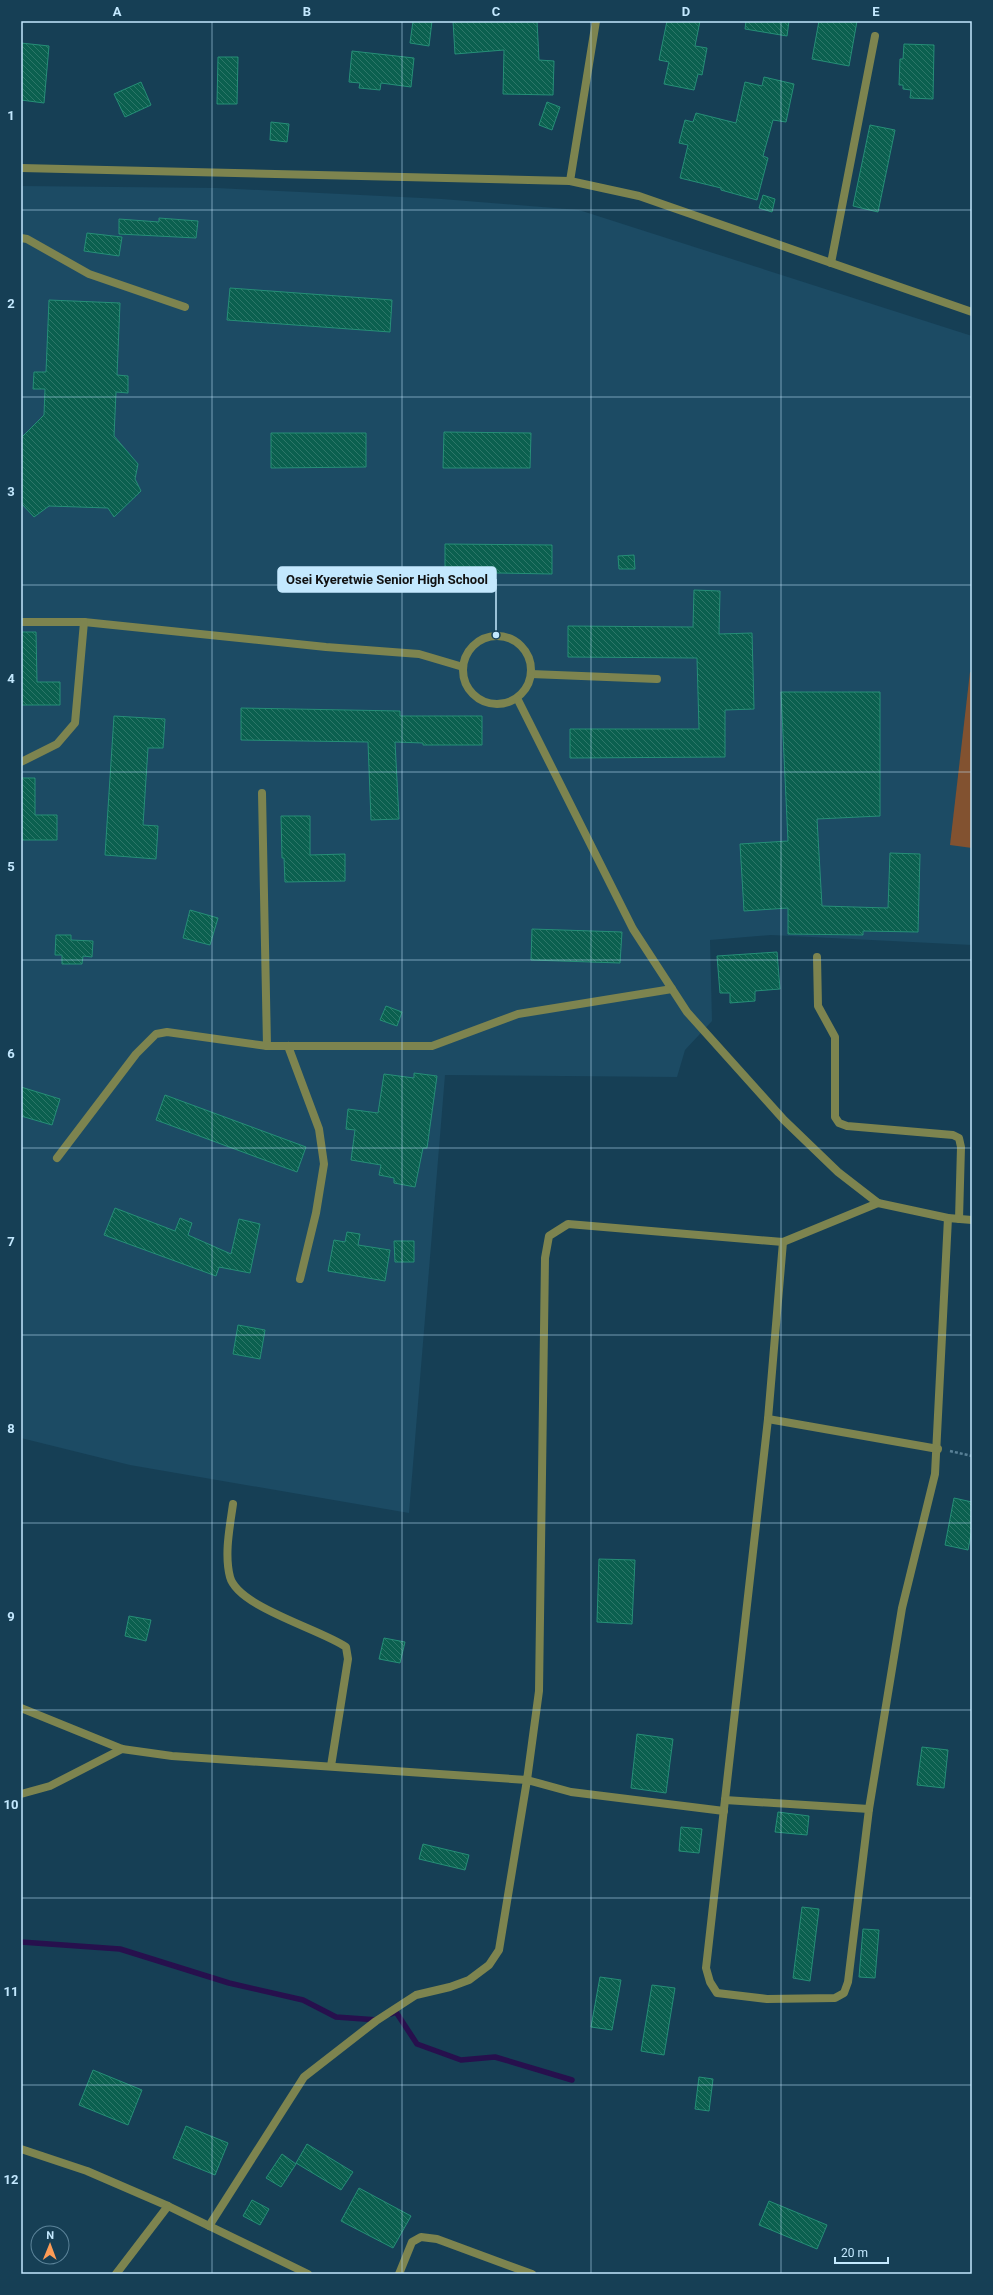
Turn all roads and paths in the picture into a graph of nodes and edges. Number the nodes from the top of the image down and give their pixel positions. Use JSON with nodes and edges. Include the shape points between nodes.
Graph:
{"nodes":[{"id":1,"x":596,"y":21,"type":"edge"},
{"id":2,"x":875,"y":36,"type":"dead end"},
{"id":3,"x":21,"y":168,"type":"edge"},
{"id":4,"x":570,"y":181,"type":"junction"},
{"id":5,"x":21,"y":238,"type":"edge"},
{"id":6,"x":831,"y":264,"type":"junction"},
{"id":7,"x":185,"y":307,"type":"dead end"},
{"id":8,"x":972,"y":312,"type":"edge"},
{"id":9,"x":21,"y":622,"type":"edge"},
{"id":10,"x":84,"y":622,"type":"junction"},
{"id":11,"x":463,"y":667,"type":"junction"},
{"id":12,"x":531,"y":674,"type":"junction"},
{"id":13,"x":657,"y":679,"type":"dead end"},
{"id":14,"x":517,"y":698,"type":"junction"},
{"id":15,"x":21,"y":762,"type":"edge"},
{"id":16,"x":262,"y":794,"type":"dead end"},
{"id":17,"x":817,"y":957,"type":"dead end"},
{"id":18,"x":672,"y":989,"type":"junction"},
{"id":19,"x":267,"y":1046,"type":"junction"},
{"id":20,"x":288,"y":1046,"type":"junction"},
{"id":21,"x":57,"y":1158,"type":"dead end"},
{"id":22,"x":878,"y":1203,"type":"junction"},
{"id":23,"x":948,"y":1218,"type":"junction"},
{"id":24,"x":959,"y":1219,"type":"junction"},
{"id":25,"x":972,"y":1220,"type":"edge"},
{"id":26,"x":783,"y":1242,"type":"junction"},
{"id":27,"x":300,"y":1279,"type":"dead end"},
{"id":28,"x":768,"y":1419,"type":"junction"},
{"id":29,"x":941,"y":1449,"type":"junction"},
{"id":30,"x":972,"y":1456,"type":"edge"},
{"id":31,"x":233,"y":1504,"type":"dead end"},
{"id":32,"x":21,"y":1708,"type":"edge"},
{"id":33,"x":122,"y":1749,"type":"junction"},
{"id":34,"x":331,"y":1766,"type":"junction"},
{"id":35,"x":527,"y":1780,"type":"junction"},
{"id":36,"x":21,"y":1794,"type":"edge"},
{"id":37,"x":725,"y":1800,"type":"junction"},
{"id":38,"x":869,"y":1809,"type":"junction"},
{"id":39,"x":724,"y":1811,"type":"junction"},
{"id":40,"x":21,"y":2149,"type":"edge"},
{"id":41,"x":168,"y":2206,"type":"junction"},
{"id":42,"x":209,"y":2226,"type":"junction"},
{"id":43,"x":116,"y":2274,"type":"edge"},
{"id":44,"x":308,"y":2274,"type":"edge"},
{"id":45,"x":399,"y":2274,"type":"edge"},
{"id":46,"x":532,"y":2274,"type":"edge"}],
"edges":[{"from":1,"to":4,"type":"street"},
{"from":2,"to":6,"type":"street"},
{"from":3,"to":4,"type":"street"},
{"from":4,"to":6,"type":"street","via":[[640,196]]},
{"from":5,"to":7,"type":"street","via":[[89,274]]},
{"from":6,"to":8,"type":"street"},
{"from":9,"to":10,"type":"street"},
{"from":10,"to":11,"type":"street","via":[[419,654]]},
{"from":10,"to":15,"type":"street","via":[[75,723],[57,744]]},
{"from":11,"to":12,"type":"street","via":[[468,654],[477,643],[486,638],[505,638],[514,641],[527,655]]},
{"from":11,"to":14,"type":"street","via":[[466,686],[480,700],[498,704]]},
{"from":12,"to":13,"type":"street"},
{"from":12,"to":14,"type":"street"},
{"from":14,"to":18,"type":"street","via":[[632,929]]},
{"from":16,"to":19,"type":"street"},
{"from":17,"to":24,"type":"street","via":[[818,1006],[835,1037],[835,1117],[839,1123],[847,1126],[953,1135],[959,1138]]},
{"from":18,"to":20,"type":"street","via":[[518,1014],[432,1046]]},
{"from":18,"to":22,"type":"street","via":[[687,1012],[784,1120],[838,1172]]},
{"from":19,"to":20,"type":"street"},
{"from":19,"to":21,"type":"street","via":[[167,1032],[156,1034],[136,1054]]},
{"from":20,"to":27,"type":"street","via":[[319,1129],[324,1164],[316,1213]]},
{"from":22,"to":23,"type":"street"},
{"from":22,"to":26,"type":"street"},
{"from":23,"to":24,"type":"street"},
{"from":23,"to":29,"type":"street"},
{"from":24,"to":25,"type":"street"},
{"from":26,"to":28,"type":"street"},
{"from":26,"to":35,"type":"street","via":[[568,1224],[548,1236],[545,1258],[539,1691]]},
{"from":28,"to":29,"type":"street"},
{"from":28,"to":37,"type":"street"},
{"from":29,"to":30,"type":"path"},
{"from":29,"to":38,"type":"street","via":[[902,1608]]},
{"from":31,"to":34,"type":"street","via":[[228,1556],[230,1578],[238,1591],[256,1604],[346,1646],[348,1658]]},
{"from":32,"to":33,"type":"street"},
{"from":33,"to":34,"type":"street","via":[[172,1756]]},
{"from":33,"to":36,"type":"street","via":[[50,1786]]},
{"from":34,"to":35,"type":"street"},
{"from":35,"to":39,"type":"street","via":[[571,1792]]},
{"from":35,"to":42,"type":"street","via":[[499,1950],[493,1960],[469,1980],[416,1995],[376,2021],[304,2076]]},
{"from":37,"to":38,"type":"street"},
{"from":37,"to":39,"type":"street"},
{"from":38,"to":39,"type":"street","via":[[848,1982],[844,1993],[835,1998],[767,1999],[717,1993],[706,1968]]},
{"from":40,"to":41,"type":"street","via":[[87,2171]]},
{"from":41,"to":42,"type":"street"},
{"from":41,"to":43,"type":"street"},
{"from":42,"to":44,"type":"street"},
{"from":45,"to":46,"type":"street","via":[[412,2242],[421,2237],[437,2239]]}]}
